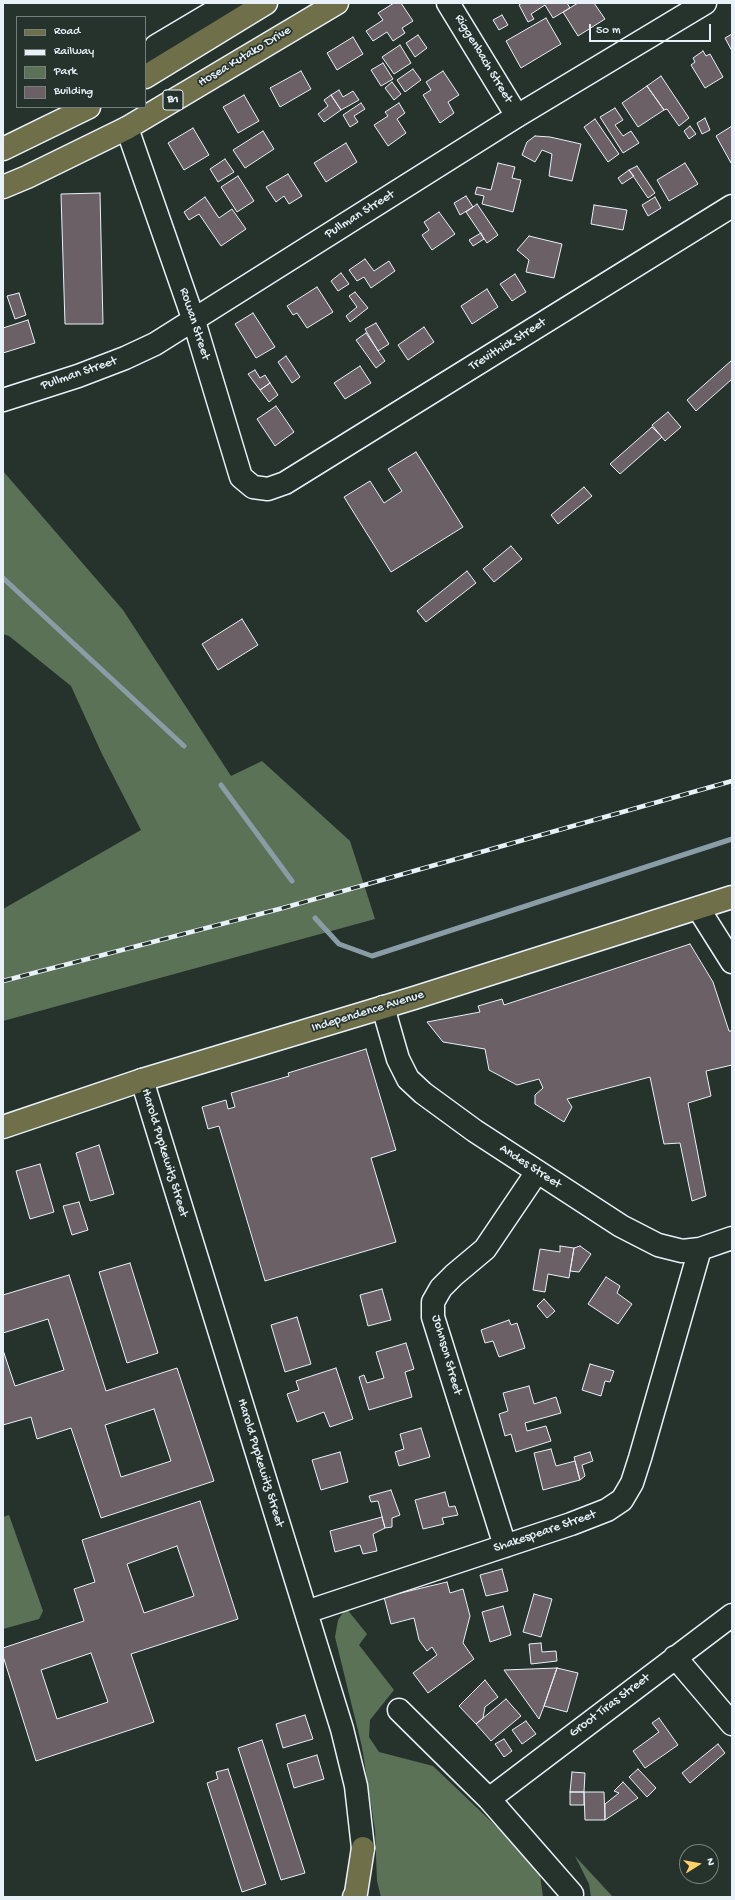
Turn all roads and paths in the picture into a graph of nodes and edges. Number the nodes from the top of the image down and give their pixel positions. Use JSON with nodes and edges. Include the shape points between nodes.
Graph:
{"nodes":[{"id":1,"x":236,"y":3,"type":"edge"},
{"id":2,"x":266,"y":3,"type":"edge"},
{"id":3,"x":337,"y":3,"type":"edge"},
{"id":4,"x":448,"y":3,"type":"edge"},
{"id":5,"x":705,"y":3,"type":"edge"},
{"id":6,"x":146,"y":67,"type":"edge"},
{"id":7,"x":146,"y":76,"type":"edge"},
{"id":8,"x":88,"y":108,"type":"edge"},
{"id":9,"x":517,"y":116,"type":"junction"},
{"id":10,"x":127,"y":128,"type":"junction"},
{"id":11,"x":3,"y":149,"type":"edge"},
{"id":12,"x":3,"y":187,"type":"edge"},
{"id":13,"x":732,"y":206,"type":"edge"},
{"id":14,"x":194,"y":321,"type":"junction"},
{"id":15,"x":3,"y":400,"type":"edge"},
{"id":16,"x":285,"y":483,"type":"joint"},
{"id":17,"x":732,"y":896,"type":"edge"},
{"id":18,"x":698,"y":908,"type":"junction"},
{"id":19,"x":732,"y":962,"type":"edge"},
{"id":20,"x":383,"y":1007,"type":"junction"},
{"id":21,"x":142,"y":1080,"type":"junction"},
{"id":22,"x":3,"y":1127,"type":"edge"},
{"id":23,"x":537,"y":1172,"type":"junction"},
{"id":24,"x":732,"y":1238,"type":"edge"},
{"id":25,"x":700,"y":1249,"type":"junction"},
{"id":26,"x":505,"y":1546,"type":"junction"},
{"id":27,"x":306,"y":1612,"type":"junction"},
{"id":28,"x":732,"y":1615,"type":"edge"},
{"id":29,"x":675,"y":1657,"type":"junction"},
{"id":30,"x":399,"y":1710,"type":"dead end"},
{"id":31,"x":732,"y":1724,"type":"edge"},
{"id":32,"x":489,"y":1799,"type":"junction"},
{"id":33,"x":363,"y":1848,"type":"junction"},
{"id":34,"x":572,"y":1894,"type":"dead end"},
{"id":35,"x":354,"y":1897,"type":"edge"},
{"id":36,"x":370,"y":1897,"type":"edge"}],
"edges":[{"from":1,"to":6,"type":"street","via":[[225,5],[156,46]]},
{"from":2,"to":7,"type":"main road"},
{"from":3,"to":10,"type":"main road","name":"Hosea Kutako Drive","number":"B1"},
{"from":4,"to":9,"type":"street","name":"Riggenbach Street"},
{"from":5,"to":9,"type":"street","name":"Pullman Street"},
{"from":8,"to":11,"type":"main road"},
{"from":9,"to":14,"type":"street","name":"Pullman Street"},
{"from":10,"to":12,"type":"main road","name":"Hosea Kutako Drive","number":"B1"},
{"from":10,"to":14,"type":"street","name":"Rowan Street"},
{"from":13,"to":16,"type":"street","name":"Trevithick Street"},
{"from":14,"to":15,"type":"street","name":"Pullman Street","via":[[125,358]]},
{"from":14,"to":16,"type":"street","name":"Rowan Street","via":[[241,477],[253,487],[268,489]]},
{"from":17,"to":18,"type":"main road","name":"Independence Avenue"},
{"from":18,"to":19,"type":"street"},
{"from":18,"to":20,"type":"main road","name":"Independence Avenue"},
{"from":20,"to":21,"type":"main road","name":"Independence Avenue"},
{"from":20,"to":23,"type":"street","name":"Andes Street","via":[[398,1059],[408,1079],[475,1132]]},
{"from":21,"to":22,"type":"main road","name":"Independence Avenue"},
{"from":21,"to":27,"type":"street","name":"Harold Pupkewitz Street"},
{"from":23,"to":25,"type":"street","name":"Andes Street","via":[[621,1226],[658,1245],[682,1251]]},
{"from":23,"to":26,"type":"street","name":"Johnson Street","via":[[485,1249],[445,1283],[433,1302],[433,1317]]},
{"from":24,"to":25,"type":"street","name":"Andes Street"},
{"from":25,"to":26,"type":"street","name":"Shakespeare Street","via":[[640,1458],[632,1483],[622,1500],[606,1510],[571,1524]]},
{"from":26,"to":27,"type":"street","name":"Shakespeare Street"},
{"from":27,"to":33,"type":"street","name":"Harold Pupkewitz Street","via":[[342,1729],[356,1786]]},
{"from":28,"to":29,"type":"street","name":"Groot Tiras Street"},
{"from":29,"to":31,"type":"street"},
{"from":29,"to":32,"type":"street","name":"Groot Tiras Street"},
{"from":30,"to":32,"type":"street"},
{"from":32,"to":34,"type":"street"},
{"from":33,"to":35,"type":"main road"},
{"from":33,"to":36,"type":"main road"}]}
